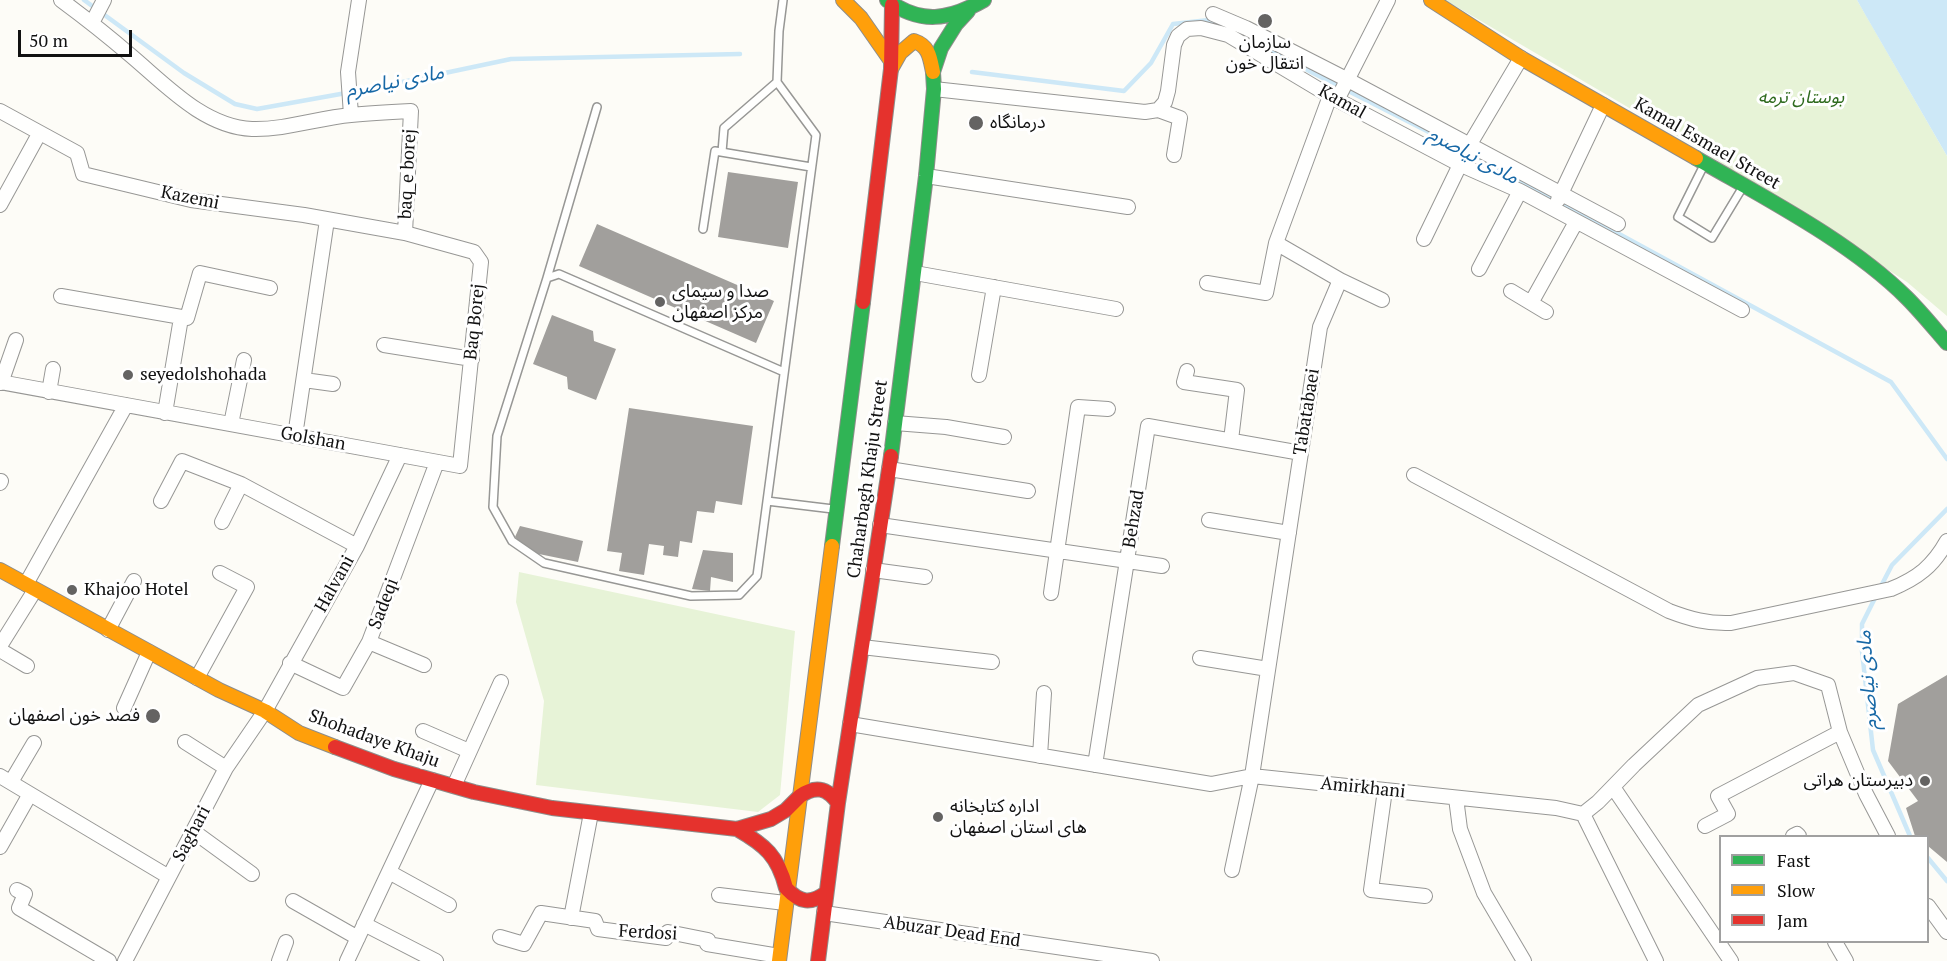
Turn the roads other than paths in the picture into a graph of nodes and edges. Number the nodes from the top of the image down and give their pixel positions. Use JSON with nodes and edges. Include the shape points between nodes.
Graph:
{"nodes":[{"id":1,"x":61,"y":0,"type":"edge"},
{"id":2,"x":104,"y":0,"type":"edge"},
{"id":3,"x":359,"y":0,"type":"edge"},
{"id":4,"x":783,"y":0,"type":"edge"},
{"id":5,"x":843,"y":0,"type":"edge"},
{"id":6,"x":878,"y":0,"type":"edge"},
{"id":7,"x":984,"y":0,"type":"edge"},
{"id":8,"x":1388,"y":0,"type":"edge"},
{"id":9,"x":1431,"y":0,"type":"edge"},
{"id":10,"x":890,"y":2,"type":"edge"},
{"id":11,"x":968,"y":11,"type":"junction"},
{"id":12,"x":1213,"y":14,"type":"dead end"},
{"id":13,"x":92,"y":23,"type":"junction"},
{"id":14,"x":1521,"y":58,"type":"junction"},
{"id":15,"x":891,"y":65,"type":"junction"},
{"id":16,"x":933,"y":72,"type":"junction"},
{"id":17,"x":1348,"y":80,"type":"junction"},
{"id":18,"x":777,"y":82,"type":"junction"},
{"id":19,"x":934,"y":89,"type":"junction"},
{"id":20,"x":1334,"y":98,"type":"junction"},
{"id":21,"x":1603,"y":105,"type":"junction"},
{"id":22,"x":597,"y":107,"type":"dead end"},
{"id":23,"x":1158,"y":110,"type":"junction"},
{"id":24,"x":0,"y":111,"type":"edge"},
{"id":25,"x":351,"y":115,"type":"junction"},
{"id":26,"x":39,"y":134,"type":"junction"},
{"id":27,"x":1470,"y":144,"type":"junction"},
{"id":28,"x":722,"y":152,"type":"junction"},
{"id":29,"x":1174,"y":155,"type":"dead end"},
{"id":30,"x":1459,"y":164,"type":"junction"},
{"id":31,"x":1704,"y":164,"type":"junction"},
{"id":32,"x":811,"y":166,"type":"junction"},
{"id":33,"x":926,"y":176,"type":"junction"},
{"id":34,"x":1744,"y":186,"type":"junction"},
{"id":35,"x":1520,"y":191,"type":"junction"},
{"id":36,"x":1562,"y":192,"type":"junction"},
{"id":37,"x":0,"y":205,"type":"edge"},
{"id":38,"x":1128,"y":207,"type":"dead end"},
{"id":39,"x":1553,"y":209,"type":"junction"},
{"id":40,"x":327,"y":220,"type":"junction"},
{"id":41,"x":1576,"y":222,"type":"junction"},
{"id":42,"x":1618,"y":224,"type":"dead end"},
{"id":43,"x":703,"y":229,"type":"dead end"},
{"id":44,"x":405,"y":233,"type":"junction"},
{"id":45,"x":1424,"y":239,"type":"dead end"},
{"id":46,"x":1276,"y":243,"type":"junction"},
{"id":47,"x":1479,"y":269,"type":"dead end"},
{"id":48,"x":915,"y":273,"type":"junction"},
{"id":49,"x":547,"y":278,"type":"junction"},
{"id":50,"x":1340,"y":280,"type":"junction"},
{"id":51,"x":1207,"y":283,"type":"dead end"},
{"id":52,"x":994,"y":287,"type":"junction"},
{"id":53,"x":270,"y":288,"type":"dead end"},
{"id":54,"x":1511,"y":291,"type":"dead end"},
{"id":55,"x":61,"y":296,"type":"dead end"},
{"id":56,"x":1382,"y":300,"type":"dead end"},
{"id":57,"x":1531,"y":303,"type":"junction"},
{"id":58,"x":1116,"y":309,"type":"dead end"},
{"id":59,"x":1742,"y":310,"type":"dead end"},
{"id":60,"x":1546,"y":312,"type":"dead end"},
{"id":61,"x":181,"y":318,"type":"junction"},
{"id":62,"x":16,"y":340,"type":"dead end"},
{"id":63,"x":1947,"y":343,"type":"edge"},
{"id":64,"x":384,"y":345,"type":"dead end"},
{"id":65,"x":244,"y":360,"type":"dead end"},
{"id":66,"x":472,"y":360,"type":"junction"},
{"id":67,"x":53,"y":369,"type":"dead end"},
{"id":68,"x":1187,"y":370,"type":"dead end"},
{"id":69,"x":784,"y":372,"type":"junction"},
{"id":70,"x":979,"y":375,"type":"dead end"},
{"id":71,"x":304,"y":380,"type":"junction"},
{"id":72,"x":1,"y":383,"type":"edge"},
{"id":73,"x":333,"y":384,"type":"dead end"},
{"id":74,"x":49,"y":392,"type":"junction"},
{"id":75,"x":126,"y":405,"type":"junction"},
{"id":76,"x":1108,"y":409,"type":"dead end"},
{"id":77,"x":165,"y":412,"type":"junction"},
{"id":78,"x":895,"y":423,"type":"junction"},
{"id":79,"x":231,"y":424,"type":"junction"},
{"id":80,"x":295,"y":436,"type":"junction"},
{"id":81,"x":1004,"y":437,"type":"dead end"},
{"id":82,"x":1231,"y":440,"type":"junction"},
{"id":83,"x":1301,"y":453,"type":"junction"},
{"id":84,"x":400,"y":455,"type":"junction"},
{"id":85,"x":437,"y":462,"type":"junction"},
{"id":86,"x":460,"y":466,"type":"joint"},
{"id":87,"x":889,"y":469,"type":"junction"},
{"id":88,"x":1414,"y":476,"type":"dead end"},
{"id":89,"x":241,"y":484,"type":"junction"},
{"id":90,"x":1028,"y":491,"type":"dead end"},
{"id":91,"x":161,"y":501,"type":"dead end"},
{"id":92,"x":767,"y":501,"type":"junction"},
{"id":93,"x":836,"y":509,"type":"junction"},
{"id":94,"x":1209,"y":520,"type":"dead end"},
{"id":95,"x":222,"y":522,"type":"dead end"},
{"id":96,"x":880,"y":525,"type":"junction"},
{"id":97,"x":1289,"y":533,"type":"junction"},
{"id":98,"x":1947,"y":541,"type":"edge"},
{"id":99,"x":357,"y":546,"type":"junction"},
{"id":100,"x":1057,"y":550,"type":"junction"},
{"id":101,"x":1127,"y":560,"type":"junction"},
{"id":102,"x":1162,"y":566,"type":"dead end"},
{"id":103,"x":0,"y":570,"type":"edge"},
{"id":104,"x":873,"y":570,"type":"junction"},
{"id":105,"x":220,"y":573,"type":"dead end"},
{"id":106,"x":925,"y":577,"type":"dead end"},
{"id":107,"x":134,"y":581,"type":"dead end"},
{"id":108,"x":31,"y":587,"type":"junction"},
{"id":109,"x":1051,"y":593,"type":"dead end"},
{"id":110,"x":108,"y":630,"type":"junction"},
{"id":111,"x":369,"y":642,"type":"junction"},
{"id":112,"x":1,"y":643,"type":"edge"},
{"id":113,"x":862,"y":646,"type":"junction"},
{"id":114,"x":149,"y":652,"type":"junction"},
{"id":115,"x":1200,"y":658,"type":"dead end"},
{"id":116,"x":992,"y":662,"type":"dead end"},
{"id":117,"x":290,"y":663,"type":"junction"},
{"id":118,"x":424,"y":665,"type":"dead end"},
{"id":119,"x":27,"y":666,"type":"dead end"},
{"id":120,"x":1268,"y":669,"type":"junction"},
{"id":121,"x":197,"y":678,"type":"junction"},
{"id":122,"x":501,"y":682,"type":"dead end"},
{"id":123,"x":1044,"y":693,"type":"dead end"},
{"id":124,"x":124,"y":708,"type":"dead end"},
{"id":125,"x":265,"y":711,"type":"junction"},
{"id":126,"x":850,"y":724,"type":"junction"},
{"id":127,"x":423,"y":731,"type":"dead end"},
{"id":128,"x":1840,"y":732,"type":"junction"},
{"id":129,"x":185,"y":742,"type":"dead end"},
{"id":130,"x":34,"y":743,"type":"dead end"},
{"id":131,"x":469,"y":751,"type":"junction"},
{"id":132,"x":1040,"y":756,"type":"junction"},
{"id":133,"x":1095,"y":765,"type":"junction"},
{"id":134,"x":226,"y":768,"type":"junction"},
{"id":135,"x":1252,"y":776,"type":"junction"},
{"id":136,"x":5,"y":779,"type":"edge"},
{"id":137,"x":432,"y":780,"type":"junction"},
{"id":138,"x":454,"y":786,"type":"junction"},
{"id":139,"x":1613,"y":787,"type":"junction"},
{"id":140,"x":1385,"y":790,"type":"junction"},
{"id":141,"x":30,"y":794,"type":"junction"},
{"id":142,"x":800,"y":796,"type":"junction"},
{"id":143,"x":1456,"y":798,"type":"junction"},
{"id":144,"x":838,"y":803,"type":"junction"},
{"id":145,"x":591,"y":813,"type":"junction"},
{"id":146,"x":1582,"y":814,"type":"junction"},
{"id":147,"x":1705,"y":826,"type":"dead end"},
{"id":148,"x":737,"y":829,"type":"junction"},
{"id":149,"x":193,"y":831,"type":"junction"},
{"id":150,"x":1887,"y":835,"type":"edge"},
{"id":151,"x":0,"y":847,"type":"edge"},
{"id":152,"x":1232,"y":870,"type":"dead end"},
{"id":153,"x":389,"y":872,"type":"junction"},
{"id":154,"x":252,"y":874,"type":"dead end"},
{"id":155,"x":169,"y":877,"type":"junction"},
{"id":156,"x":17,"y":890,"type":"dead end"},
{"id":157,"x":826,"y":893,"type":"junction"},
{"id":158,"x":719,"y":895,"type":"dead end"},
{"id":159,"x":786,"y":896,"type":"junction"},
{"id":160,"x":1425,"y":896,"type":"dead end"},
{"id":161,"x":293,"y":901,"type":"dead end"},
{"id":162,"x":449,"y":905,"type":"dead end"},
{"id":163,"x":1929,"y":907,"type":"edge"},
{"id":164,"x":824,"y":913,"type":"junction"},
{"id":165,"x":571,"y":918,"type":"junction"},
{"id":166,"x":364,"y":924,"type":"junction"},
{"id":167,"x":1947,"y":932,"type":"edge"},
{"id":168,"x":500,"y":937,"type":"dead end"},
{"id":169,"x":358,"y":938,"type":"junction"},
{"id":170,"x":286,"y":942,"type":"dead end"},
{"id":171,"x":1836,"y":943,"type":"edge"},
{"id":172,"x":779,"y":958,"type":"edge"},
{"id":173,"x":1125,"y":959,"type":"edge"},
{"id":174,"x":109,"y":961,"type":"edge"},
{"id":175,"x":125,"y":961,"type":"edge"},
{"id":176,"x":279,"y":961,"type":"edge"},
{"id":177,"x":347,"y":961,"type":"edge"},
{"id":178,"x":436,"y":961,"type":"edge"},
{"id":179,"x":818,"y":961,"type":"edge"},
{"id":180,"x":1152,"y":961,"type":"edge"},
{"id":181,"x":1524,"y":961,"type":"edge"},
{"id":182,"x":1656,"y":961,"type":"edge"},
{"id":183,"x":1731,"y":961,"type":"edge"},
{"id":184,"x":1846,"y":961,"type":"edge"}],
"edges":[{"from":1,"to":13,"type":"street"},
{"from":2,"to":13,"type":"street"},
{"from":3,"to":25,"type":"street","via":[[348,72]]},
{"from":4,"to":18,"type":"lane"},
{"from":5,"to":15,"type":"main road","via":[[861,18]]},
{"from":6,"to":10,"type":"main road"},
{"from":7,"to":11,"type":"main road"},
{"from":8,"to":17,"type":"street"},
{"from":9,"to":14,"type":"main road","name":"Kamal Esmael Street"},
{"from":10,"to":11,"type":"main road","via":[[921,17],[953,16]]},
{"from":10,"to":15,"type":"main road","name":"Chaharbagh Khaju Street"},
{"from":11,"to":16,"type":"main road","name":"Chaharbagh Khaju Street","via":[[949,34]]},
{"from":12,"to":17,"type":"street"},
{"from":13,"to":25,"type":"street","via":[[199,111],[233,126],[270,128]]},
{"from":14,"to":21,"type":"main road","name":"Kamal Esmael Street"},
{"from":14,"to":27,"type":"street"},
{"from":15,"to":16,"type":"main road","via":[[906,45],[914,42],[923,44],[930,55]]},
{"from":15,"to":93,"type":"main road","name":"Chaharbagh Khaju Street"},
{"from":16,"to":19,"type":"main road","name":"Chaharbagh Khaju Street"},
{"from":17,"to":20,"type":"street"},
{"from":17,"to":27,"type":"street"},
{"from":18,"to":28,"type":"lane","via":[[724,128]]},
{"from":18,"to":32,"type":"lane","via":[[816,135]]},
{"from":19,"to":23,"type":"street","via":[[1145,112]]},
{"from":19,"to":33,"type":"main road","name":"Chaharbagh Khaju Street"},
{"from":20,"to":23,"type":"street","name":"Kamal","via":[[1228,35],[1200,28],[1187,29],[1178,36],[1168,91]]},
{"from":20,"to":30,"type":"street","name":"Kamal"},
{"from":20,"to":46,"type":"street"},
{"from":21,"to":31,"type":"main road","name":"Kamal Esmael Street"},
{"from":21,"to":36,"type":"street"},
{"from":22,"to":49,"type":"lane"},
{"from":23,"to":29,"type":"street","via":[[1180,118]]},
{"from":24,"to":26,"type":"street","name":"Kazemi"},
{"from":25,"to":44,"type":"street","name":"baq_e borej","via":[[411,111]]},
{"from":26,"to":37,"type":"street"},
{"from":26,"to":40,"type":"street","name":"Kazemi","via":[[77,153],[83,174],[191,200]]},
{"from":27,"to":30,"type":"street"},
{"from":27,"to":36,"type":"street"},
{"from":28,"to":32,"type":"lane"},
{"from":28,"to":43,"type":"lane","via":[[716,151]]},
{"from":30,"to":35,"type":"street","name":"Kamal"},
{"from":30,"to":45,"type":"street"},
{"from":31,"to":34,"type":"main road","name":"Kamal Esmael Street"},
{"from":31,"to":34,"type":"lane","via":[[1678,217],[1712,238]]},
{"from":32,"to":69,"type":"lane"},
{"from":33,"to":38,"type":"street"},
{"from":33,"to":48,"type":"main road","name":"Chaharbagh Khaju Street"},
{"from":34,"to":63,"type":"main road","name":"Kamal Esmael Street","via":[[1871,267],[1907,298]]},
{"from":35,"to":39,"type":"street","name":"Kamal"},
{"from":35,"to":47,"type":"street"},
{"from":36,"to":39,"type":"street"},
{"from":36,"to":42,"type":"street"},
{"from":39,"to":41,"type":"street","name":"Kamal"},
{"from":40,"to":44,"type":"street","name":"Kazemi"},
{"from":40,"to":71,"type":"street"},
{"from":41,"to":57,"type":"street"},
{"from":41,"to":59,"type":"street","name":"Kamal"},
{"from":44,"to":66,"type":"street","name":"Baq Borej","via":[[474,252],[481,262]]},
{"from":46,"to":50,"type":"street"},
{"from":46,"to":51,"type":"street","via":[[1266,293]]},
{"from":48,"to":52,"type":"street"},
{"from":48,"to":78,"type":"main road","name":"Chaharbagh Khaju Street"},
{"from":49,"to":69,"type":"lane","via":[[558,274]]},
{"from":49,"to":92,"type":"lane","via":[[497,436],[493,507],[512,541],[544,563],[691,597],[739,595],[757,576]]},
{"from":50,"to":56,"type":"street"},
{"from":50,"to":83,"type":"street","name":"Tabatabaei","via":[[1320,327]]},
{"from":52,"to":58,"type":"street"},
{"from":52,"to":70,"type":"street"},
{"from":53,"to":61,"type":"street","via":[[201,273],[187,318]]},
{"from":54,"to":57,"type":"street"},
{"from":55,"to":61,"type":"street"},
{"from":57,"to":60,"type":"street"},
{"from":61,"to":77,"type":"street"},
{"from":62,"to":72,"type":"street"},
{"from":64,"to":66,"type":"street"},
{"from":65,"to":79,"type":"street"},
{"from":66,"to":86,"type":"street","name":"Baq Borej"},
{"from":67,"to":74,"type":"street"},
{"from":68,"to":82,"type":"street","via":[[1184,382],[1237,390]]},
{"from":69,"to":92,"type":"lane"},
{"from":71,"to":73,"type":"street"},
{"from":71,"to":80,"type":"street"},
{"from":72,"to":74,"type":"street","name":"Golshan"},
{"from":74,"to":75,"type":"street","name":"Golshan"},
{"from":75,"to":77,"type":"street","name":"Golshan"},
{"from":75,"to":108,"type":"street"},
{"from":76,"to":100,"type":"street","via":[[1078,407]]},
{"from":77,"to":79,"type":"street","name":"Golshan"},
{"from":78,"to":81,"type":"street"},
{"from":78,"to":87,"type":"main road","name":"Chaharbagh Khaju Street"},
{"from":79,"to":80,"type":"street","name":"Golshan"},
{"from":80,"to":84,"type":"street","name":"Golshan"},
{"from":82,"to":83,"type":"street","name":"Behzad"},
{"from":82,"to":101,"type":"street","name":"Behzad","via":[[1148,426]]},
{"from":83,"to":97,"type":"street","name":"Tabatabaei"},
{"from":84,"to":85,"type":"street","name":"Golshan"},
{"from":84,"to":99,"type":"street","name":"Halvani"},
{"from":85,"to":86,"type":"street","name":"Golshan"},
{"from":85,"to":111,"type":"street","name":"Sadeqi"},
{"from":87,"to":90,"type":"street"},
{"from":87,"to":96,"type":"main road","name":"Chaharbagh Khaju Street"},
{"from":88,"to":98,"type":"street","via":[[1669,611],[1713,624],[1906,583],[1936,561]]},
{"from":89,"to":91,"type":"street","via":[[182,461]]},
{"from":89,"to":95,"type":"street"},
{"from":89,"to":99,"type":"street"},
{"from":92,"to":93,"type":"lane"},
{"from":93,"to":142,"type":"main road","name":"Chaharbagh Khaju Street"},
{"from":94,"to":97,"type":"street"},
{"from":96,"to":100,"type":"street"},
{"from":96,"to":104,"type":"main road","name":"Chaharbagh Khaju Street"},
{"from":97,"to":120,"type":"street","name":"Tabatabaei"},
{"from":99,"to":117,"type":"street","name":"Halvani"},
{"from":100,"to":101,"type":"street"},
{"from":100,"to":109,"type":"street"},
{"from":101,"to":102,"type":"street"},
{"from":101,"to":133,"type":"street","name":"Behzad"},
{"from":103,"to":108,"type":"main road","name":"Shohadaye Khaju"},
{"from":104,"to":106,"type":"street"},
{"from":104,"to":113,"type":"main road","name":"Chaharbagh Khaju Street"},
{"from":105,"to":121,"type":"street","via":[[247,587]]},
{"from":107,"to":110,"type":"street"},
{"from":108,"to":110,"type":"main road","name":"Shohadaye Khaju"},
{"from":108,"to":112,"type":"street"},
{"from":110,"to":114,"type":"main road","name":"Shohadaye Khaju"},
{"from":111,"to":117,"type":"street","name":"Sadeqi","via":[[343,688]]},
{"from":111,"to":118,"type":"street"},
{"from":112,"to":119,"type":"street"},
{"from":113,"to":116,"type":"street"},
{"from":113,"to":126,"type":"main road","name":"Chaharbagh Khaju Street"},
{"from":114,"to":121,"type":"main road","name":"Shohadaye Khaju"},
{"from":114,"to":124,"type":"street"},
{"from":115,"to":120,"type":"street"},
{"from":117,"to":125,"type":"street","name":"Halvani"},
{"from":120,"to":135,"type":"street","name":"Tabatabaei"},
{"from":121,"to":125,"type":"main road","name":"Shohadaye Khaju"},
{"from":122,"to":131,"type":"street"},
{"from":123,"to":132,"type":"street"},
{"from":125,"to":134,"type":"street","name":"Saghari"},
{"from":125,"to":137,"type":"main road","name":"Shohadaye Khaju","via":[[299,733]]},
{"from":126,"to":132,"type":"street","name":"Amirkhani"},
{"from":126,"to":144,"type":"main road","name":"Chaharbagh Khaju Street"},
{"from":127,"to":131,"type":"street"},
{"from":128,"to":139,"type":"street","via":[[1828,685],[1794,673],[1757,678],[1698,705]]},
{"from":128,"to":147,"type":"street","via":[[1718,796],[1728,814]]},
{"from":128,"to":150,"type":"street"},
{"from":129,"to":134,"type":"street"},
{"from":130,"to":136,"type":"street"},
{"from":131,"to":138,"type":"street"},
{"from":132,"to":133,"type":"street","name":"Amirkhani"},
{"from":133,"to":135,"type":"street","name":"Amirkhani","via":[[1211,784]]},
{"from":134,"to":149,"type":"street","name":"Saghari"},
{"from":135,"to":140,"type":"street","name":"Amirkhani"},
{"from":135,"to":152,"type":"street","name":"Tabatabaei"},
{"from":136,"to":141,"type":"street"},
{"from":137,"to":138,"type":"main road","name":"Shohadaye Khaju"},
{"from":137,"to":153,"type":"street"},
{"from":138,"to":145,"type":"main road","name":"Shohadaye Khaju"},
{"from":139,"to":146,"type":"street"},
{"from":139,"to":183,"type":"street"},
{"from":140,"to":143,"type":"street","name":"Amirkhani"},
{"from":140,"to":160,"type":"street","via":[[1371,890]]},
{"from":141,"to":151,"type":"street"},
{"from":141,"to":155,"type":"street"},
{"from":142,"to":144,"type":"main road","via":[[809,789],[820,788],[832,793]]},
{"from":142,"to":148,"type":"main road","via":[[778,817]]},
{"from":142,"to":159,"type":"main road","name":"Chaharbagh Khaju Street"},
{"from":143,"to":146,"type":"street","name":"Amirkhani"},
{"from":143,"to":181,"type":"street","via":[[1460,829],[1484,893]]},
{"from":144,"to":157,"type":"main road","name":"Chaharbagh Khaju Street"},
{"from":145,"to":148,"type":"main road","name":"Shohadaye Khaju"},
{"from":145,"to":165,"type":"street"},
{"from":146,"to":182,"type":"street"},
{"from":148,"to":159,"type":"main road","via":[[773,854],[782,868]]},
{"from":149,"to":154,"type":"street"},
{"from":149,"to":155,"type":"street","name":"Saghari"},
{"from":153,"to":162,"type":"street"},
{"from":153,"to":166,"type":"street"},
{"from":155,"to":175,"type":"street","name":"Saghari"},
{"from":156,"to":174,"type":"street","via":[[25,894],[20,908]]},
{"from":157,"to":159,"type":"main road","via":[[815,902]]},
{"from":157,"to":164,"type":"main road","name":"Chaharbagh Khaju Street"},
{"from":158,"to":159,"type":"street"},
{"from":159,"to":172,"type":"main road","name":"Chaharbagh Khaju Street"},
{"from":161,"to":169,"type":"street"},
{"from":163,"to":167,"type":"street"},
{"from":164,"to":173,"type":"street","name":"Abuzar Dead End"},
{"from":164,"to":179,"type":"main road","name":"Chaharbagh Khaju Street"},
{"from":165,"to":168,"type":"street","name":"Ferdosi","via":[[541,913],[524,944]]},
{"from":165,"to":172,"type":"street","name":"Ferdosi","via":[[595,921],[598,929],[666,938],[668,932]]},
{"from":166,"to":169,"type":"street"},
{"from":166,"to":178,"type":"street"},
{"from":169,"to":177,"type":"street"},
{"from":170,"to":176,"type":"street"},
{"from":171,"to":184,"type":"street"},
{"from":173,"to":180,"type":"street","name":"Abuzar Dead End"}]}
